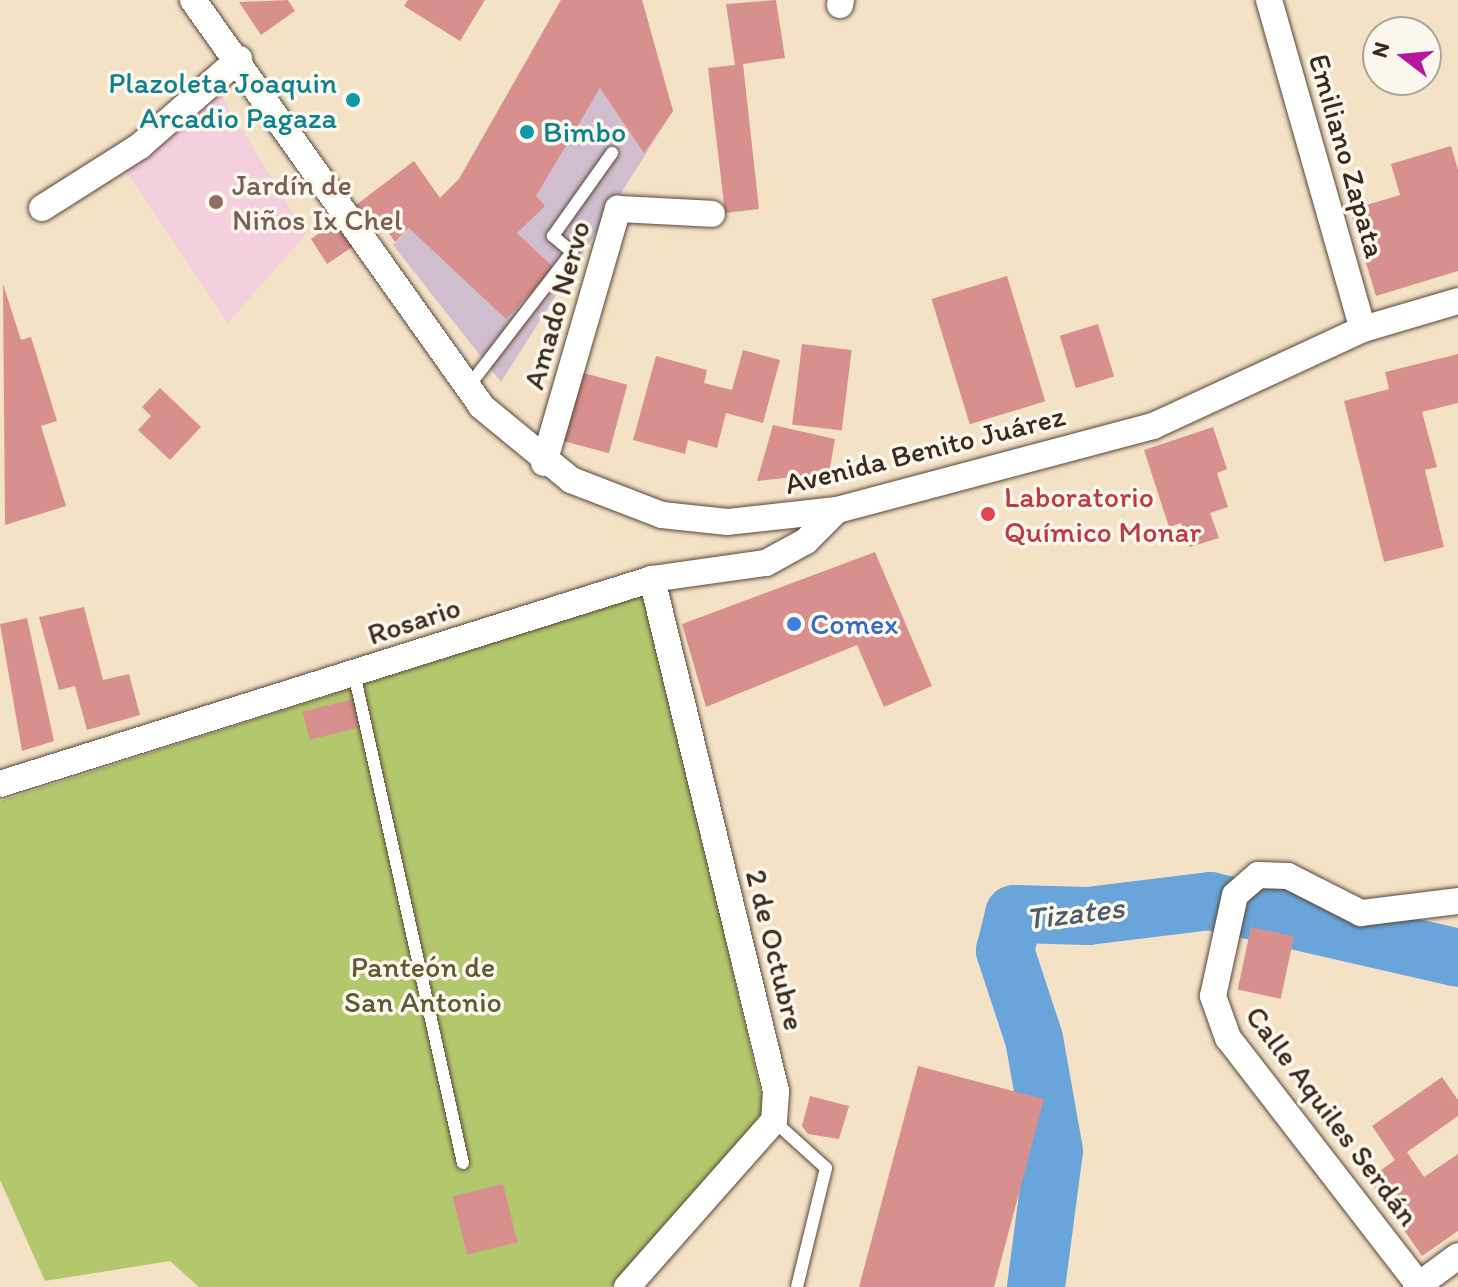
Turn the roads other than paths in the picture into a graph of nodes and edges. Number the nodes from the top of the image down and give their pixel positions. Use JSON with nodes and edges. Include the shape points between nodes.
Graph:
{"nodes":[{"id":1,"x":193,"y":0,"type":"edge"},
{"id":2,"x":1269,"y":0,"type":"edge"},
{"id":3,"x":239,"y":59,"type":"junction"},
{"id":4,"x":612,"y":153,"type":"dead end"},
{"id":5,"x":42,"y":208,"type":"dead end"},
{"id":6,"x":712,"y":214,"type":"dead end"},
{"id":7,"x":1458,"y":301,"type":"edge"},
{"id":8,"x":1363,"y":329,"type":"junction"},
{"id":9,"x":466,"y":390,"type":"junction"},
{"id":10,"x":544,"y":463,"type":"junction"},
{"id":11,"x":837,"y":510,"type":"junction"},
{"id":12,"x":652,"y":579,"type":"junction"},
{"id":13,"x":354,"y":673,"type":"junction"},
{"id":14,"x":0,"y":784,"type":"edge"},
{"id":15,"x":1458,"y":901,"type":"edge"},
{"id":16,"x":774,"y":1121,"type":"junction"},
{"id":17,"x":463,"y":1163,"type":"dead end"},
{"id":18,"x":1458,"y":1256,"type":"edge"},
{"id":19,"x":1417,"y":1286,"type":"edge"},
{"id":20,"x":627,"y":1287,"type":"edge"},
{"id":21,"x":797,"y":1287,"type":"edge"}],
"edges":[{"from":1,"to":3,"type":"street","name":"Avenida Benito Juárez"},
{"from":2,"to":8,"type":"street","name":"Emiliano Zapata"},
{"from":3,"to":5,"type":"street","via":[[140,146]]},
{"from":3,"to":9,"type":"street","name":"Avenida Benito Juárez"},
{"from":4,"to":9,"type":"lane","via":[[553,236],[572,252]]},
{"from":6,"to":10,"type":"street","name":"Amado Nervo","via":[[618,209]]},
{"from":7,"to":8,"type":"street","name":"Avenida Benito Juárez"},
{"from":8,"to":11,"type":"street","name":"Avenida Benito Juárez","via":[[1153,426]]},
{"from":9,"to":10,"type":"street","name":"Avenida Benito Juárez"},
{"from":10,"to":11,"type":"street","name":"Avenida Benito Juárez","via":[[600,495],[673,517],[728,522]]},
{"from":11,"to":12,"type":"street","name":"Rosario","via":[[806,541],[766,563]]},
{"from":12,"to":13,"type":"street","name":"Rosario"},
{"from":12,"to":16,"type":"street","name":"2 de Octubre","via":[[776,1091]]},
{"from":13,"to":14,"type":"street","name":"Rosario"},
{"from":13,"to":17,"type":"lane"},
{"from":15,"to":19,"type":"street","name":"Calle Aquiles Serdán","via":[[1361,913],[1278,873],[1248,880],[1235,895],[1213,996],[1220,1025]]},
{"from":16,"to":20,"type":"street"},
{"from":16,"to":21,"type":"lane","via":[[827,1175]]},
{"from":18,"to":19,"type":"street"}]}
